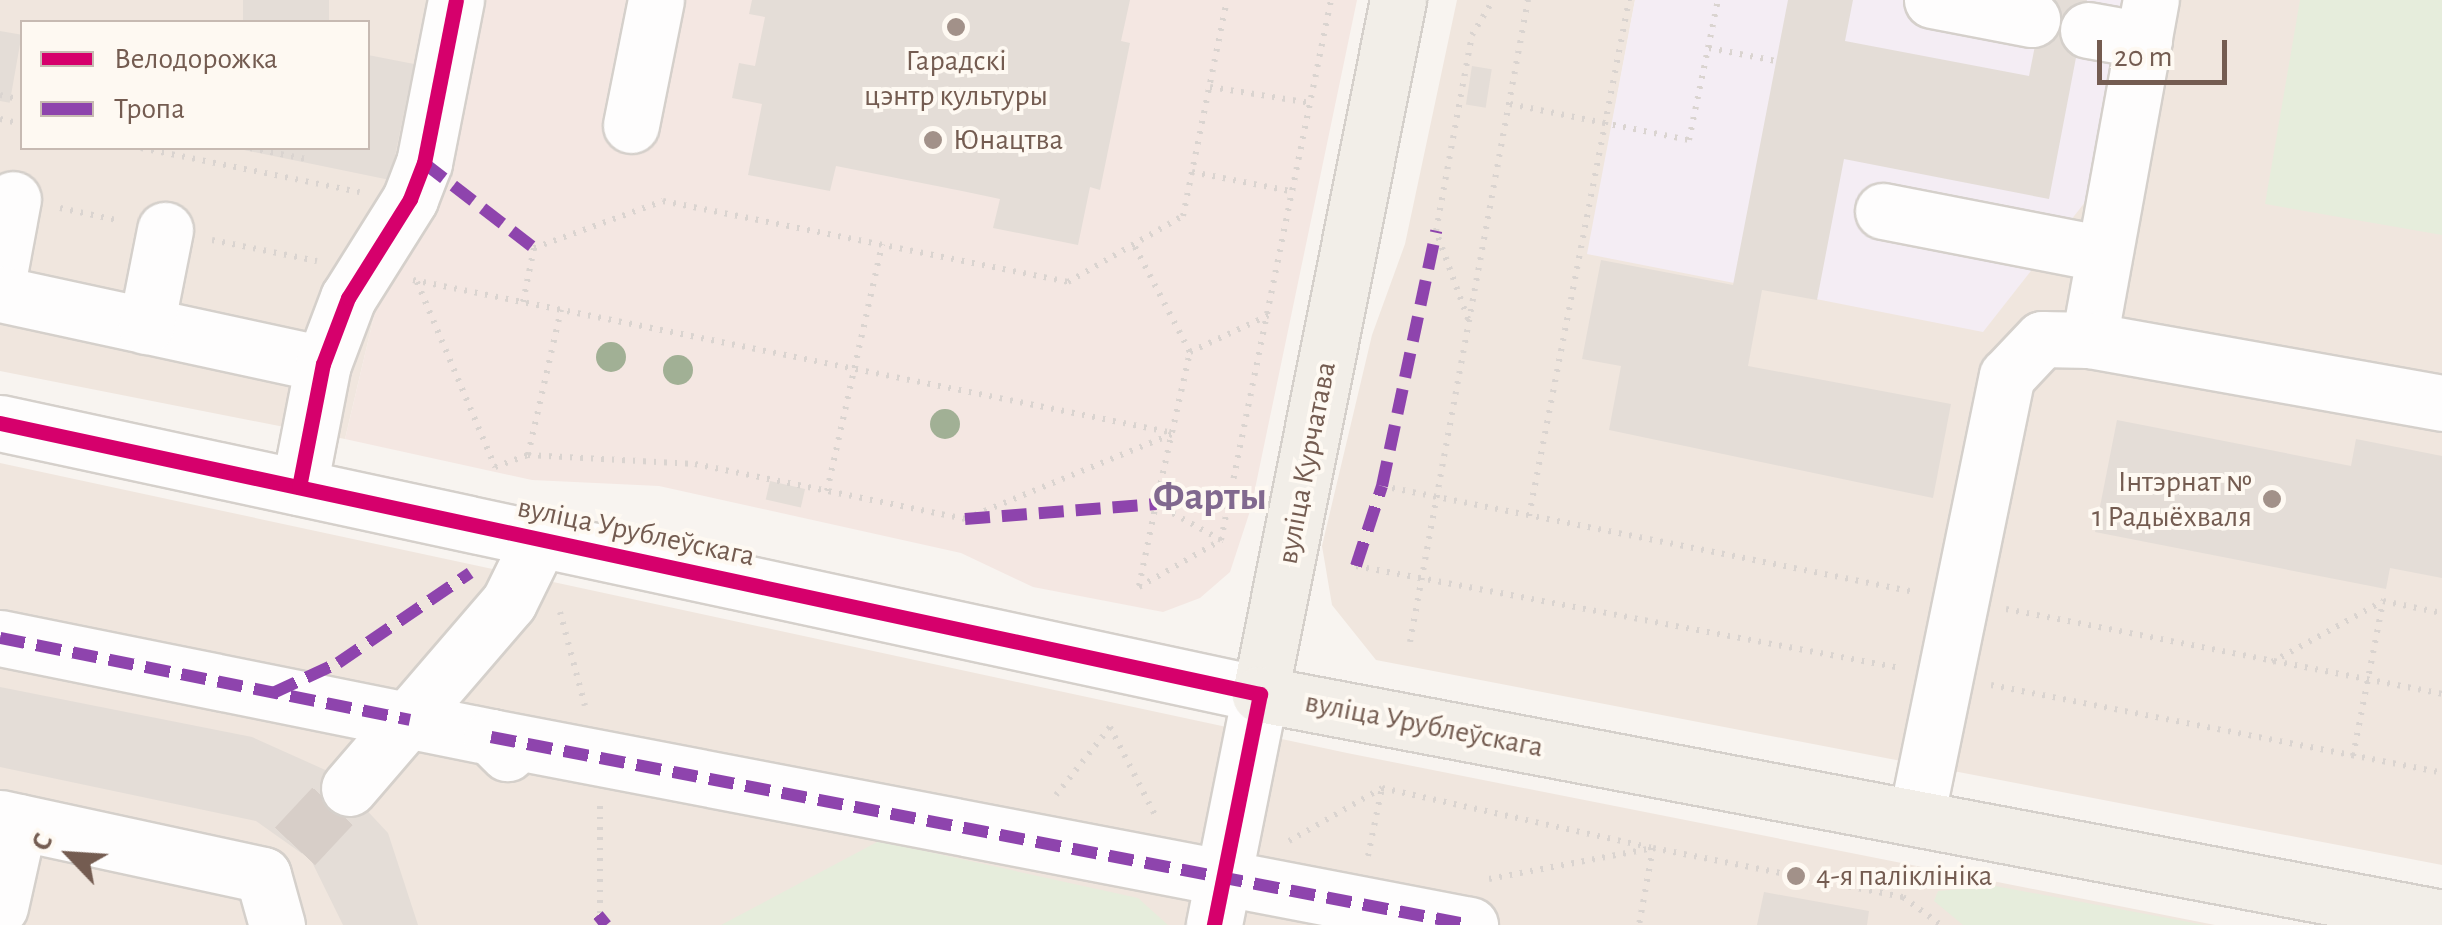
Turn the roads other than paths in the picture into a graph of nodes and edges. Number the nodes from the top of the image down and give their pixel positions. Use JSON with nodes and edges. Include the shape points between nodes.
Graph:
{"nodes":[{"id":1,"x":456,"y":0,"type":"edge"},
{"id":2,"x":656,"y":0,"type":"edge"},
{"id":3,"x":1398,"y":0,"type":"edge"},
{"id":4,"x":1932,"y":0,"type":"edge"},
{"id":5,"x":2032,"y":20,"type":"dead end"},
{"id":6,"x":2148,"y":20,"type":"edge"},
{"id":7,"x":2088,"y":30,"type":"dead end"},
{"id":8,"x":631,"y":125,"type":"dead end"},
{"id":9,"x":14,"y":198,"type":"dead end"},
{"id":10,"x":1883,"y":211,"type":"dead end"},
{"id":11,"x":165,"y":230,"type":"dead end"},
{"id":12,"x":2104,"y":254,"type":"junction"},
{"id":13,"x":0,"y":269,"type":"edge"},
{"id":14,"x":0,"y":294,"type":"edge"},
{"id":15,"x":146,"y":326,"type":"junction"},
{"id":16,"x":2088,"y":340,"type":"junction"},
{"id":17,"x":323,"y":364,"type":"junction"},
{"id":18,"x":2442,"y":403,"type":"edge"},
{"id":19,"x":0,"y":423,"type":"edge"},
{"id":20,"x":299,"y":488,"type":"junction"},
{"id":21,"x":540,"y":539,"type":"junction"},
{"id":22,"x":0,"y":638,"type":"edge"},
{"id":23,"x":1260,"y":694,"type":"junction"},
{"id":24,"x":410,"y":720,"type":"junction"},
{"id":25,"x":349,"y":788,"type":"tunnel mouth"},
{"id":26,"x":1916,"y":818,"type":"junction"},
{"id":27,"x":9,"y":820,"type":"edge"},
{"id":28,"x":278,"y":882,"type":"edge"},
{"id":29,"x":1207,"y":892,"type":"edge"},
{"id":30,"x":1473,"y":903,"type":"edge"},
{"id":31,"x":0,"y":907,"type":"edge"},
{"id":32,"x":2442,"y":918,"type":"edge"}],
"edges":[{"from":1,"to":17,"type":"street","via":[[424,163],[410,198],[360,270]]},
{"from":2,"to":8,"type":"street"},
{"from":3,"to":23,"type":"main road","name":"вуліца Курчатава"},
{"from":4,"to":5,"type":"street"},
{"from":6,"to":7,"type":"street"},
{"from":6,"to":12,"type":"street"},
{"from":9,"to":13,"type":"street"},
{"from":10,"to":12,"type":"street"},
{"from":11,"to":15,"type":"street"},
{"from":12,"to":16,"type":"street"},
{"from":14,"to":15,"type":"street"},
{"from":15,"to":17,"type":"street"},
{"from":16,"to":18,"type":"street"},
{"from":16,"to":26,"type":"street","via":[[2042,339],[2007,376]]},
{"from":17,"to":20,"type":"street"},
{"from":19,"to":20,"type":"street","name":"вуліца Урублеўскага"},
{"from":20,"to":21,"type":"street","name":"вуліца Урублеўскага"},
{"from":21,"to":23,"type":"street","name":"вуліца Урублеўскага"},
{"from":21,"to":24,"type":"street","via":[[509,602]]},
{"from":22,"to":24,"type":"street"},
{"from":23,"to":26,"type":"main road","name":"вуліца Урублеўскага"},
{"from":23,"to":29,"type":"street","name":"вуліца Курчатава"},
{"from":24,"to":25,"type":"street"},
{"from":24,"to":29,"type":"street","via":[[499,745],[1019,843]]},
{"from":26,"to":32,"type":"main road","name":"вуліца Урублеўскага"},
{"from":27,"to":28,"type":"street"},
{"from":27,"to":31,"type":"street"},
{"from":29,"to":30,"type":"street","via":[[1359,904]]}]}
